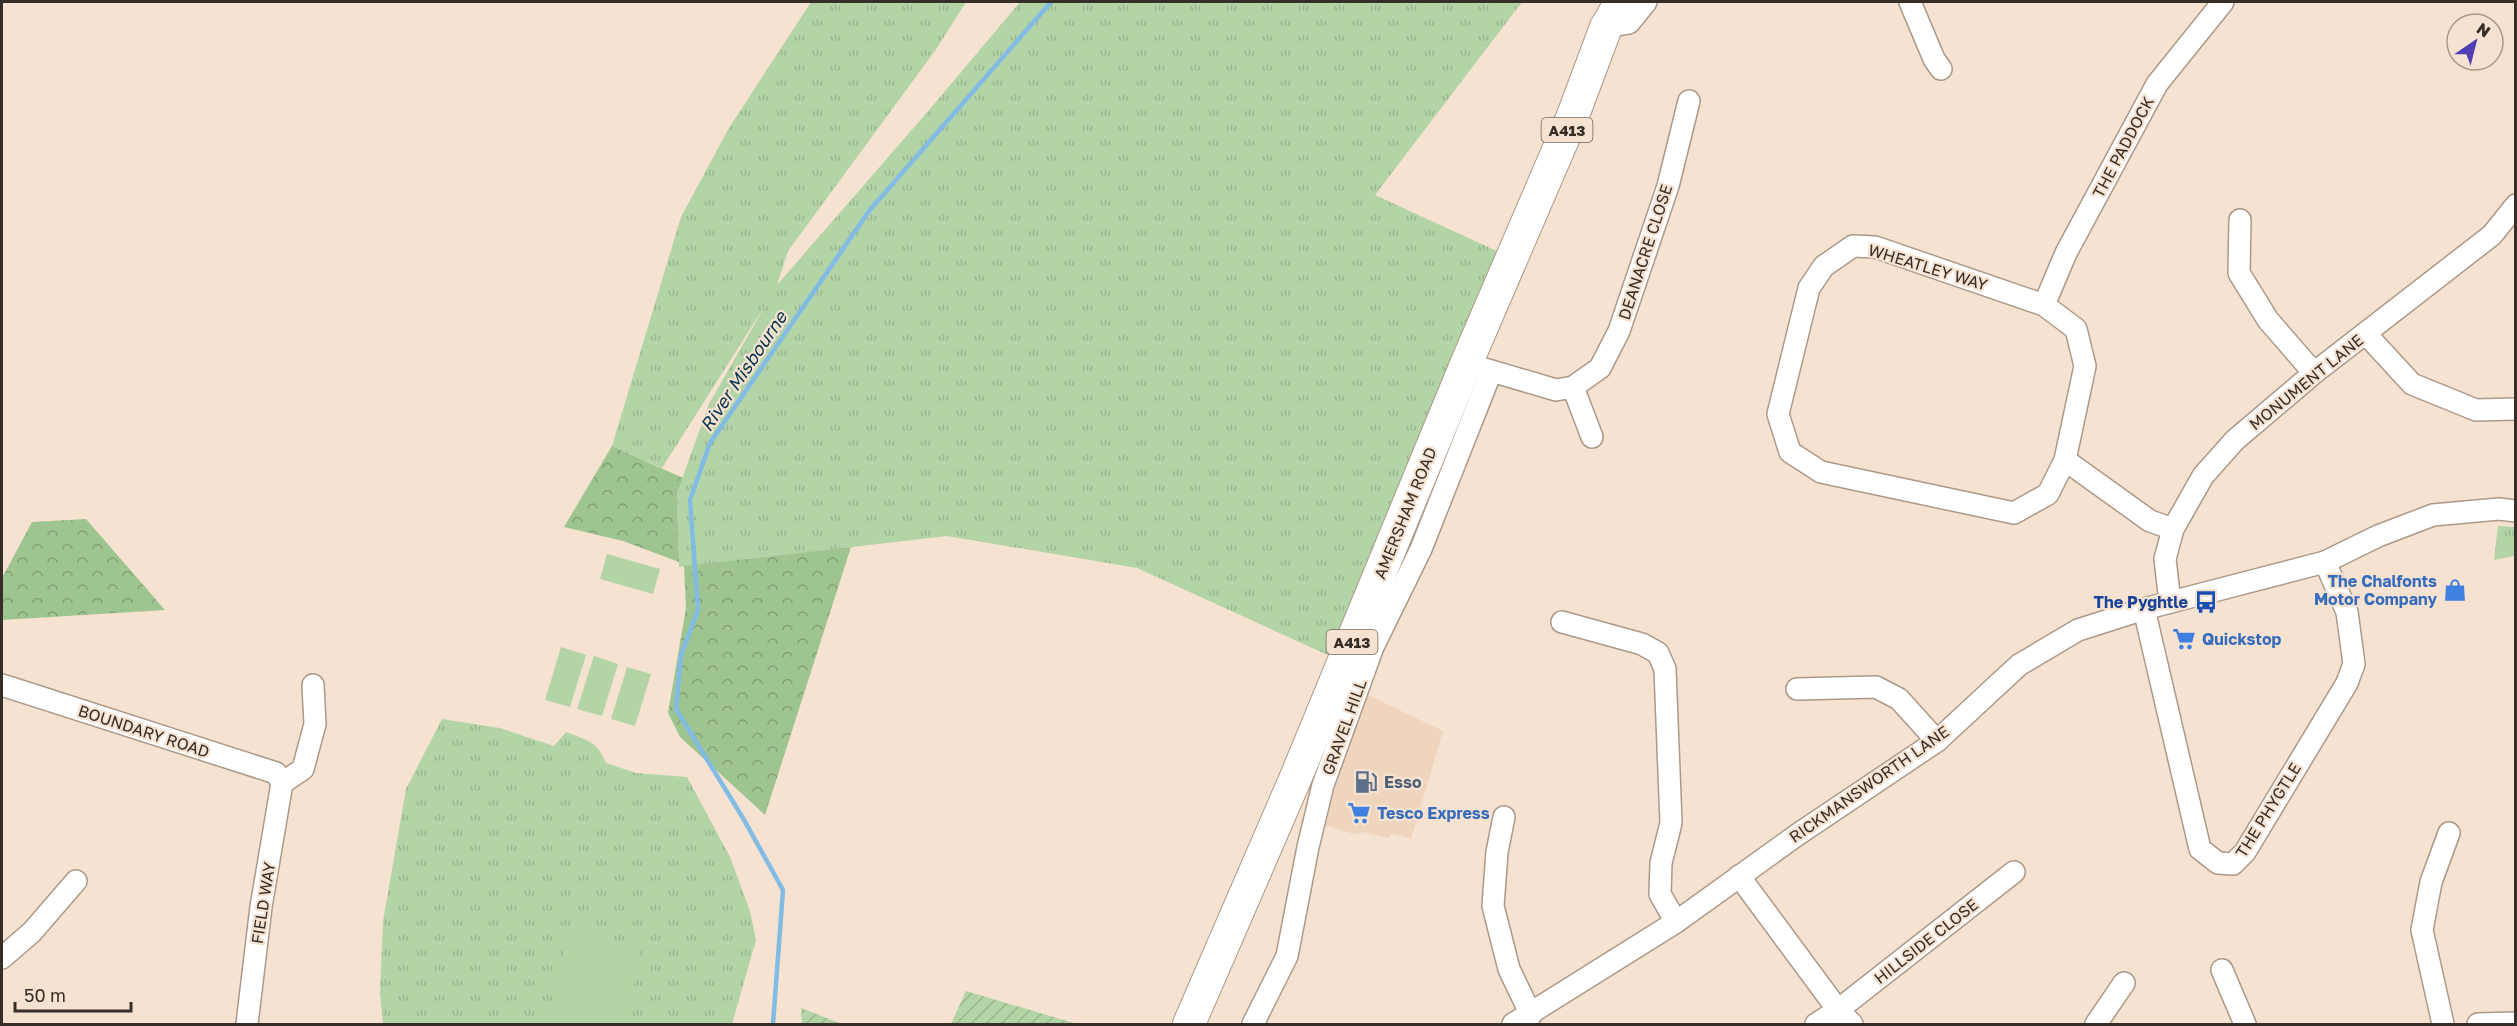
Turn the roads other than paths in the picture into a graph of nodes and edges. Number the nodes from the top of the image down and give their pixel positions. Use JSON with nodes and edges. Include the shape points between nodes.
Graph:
{"nodes":[{"id":1,"x":1646,"y":2,"type":"edge"},
{"id":2,"x":1910,"y":2,"type":"edge"},
{"id":3,"x":2223,"y":2,"type":"edge"},
{"id":4,"x":1614,"y":14,"type":"edge"},
{"id":5,"x":1941,"y":69,"type":"dead end"},
{"id":6,"x":1689,"y":101,"type":"dead end"},
{"id":7,"x":2516,"y":205,"type":"edge"},
{"id":8,"x":2240,"y":220,"type":"dead end"},
{"id":9,"x":2044,"y":305,"type":"junction"},
{"id":10,"x":2366,"y":334,"type":"junction"},
{"id":11,"x":1479,"y":367,"type":"junction"},
{"id":12,"x":2314,"y":374,"type":"junction"},
{"id":13,"x":1573,"y":387,"type":"junction"},
{"id":14,"x":2516,"y":409,"type":"edge"},
{"id":15,"x":1592,"y":437,"type":"dead end"},
{"id":16,"x":2065,"y":460,"type":"junction"},
{"id":17,"x":2516,"y":511,"type":"edge"},
{"id":18,"x":2173,"y":529,"type":"junction"},
{"id":19,"x":2325,"y":562,"type":"junction"},
{"id":20,"x":2170,"y":602,"type":"junction"},
{"id":21,"x":2144,"y":609,"type":"junction"},
{"id":22,"x":1562,"y":622,"type":"dead end"},
{"id":23,"x":2,"y":685,"type":"edge"},
{"id":24,"x":313,"y":685,"type":"dead end"},
{"id":25,"x":1797,"y":689,"type":"dead end"},
{"id":26,"x":1937,"y":741,"type":"junction"},
{"id":27,"x":282,"y":783,"type":"junction"},
{"id":28,"x":1504,"y":817,"type":"dead end"},
{"id":29,"x":2448,"y":833,"type":"dead end"},
{"id":30,"x":2014,"y":872,"type":"dead end"},
{"id":31,"x":1739,"y":876,"type":"junction"},
{"id":32,"x":76,"y":881,"type":"dead end"},
{"id":33,"x":1676,"y":922,"type":"junction"},
{"id":34,"x":2,"y":958,"type":"edge"},
{"id":35,"x":2222,"y":970,"type":"dead end"},
{"id":36,"x":2124,"y":983,"type":"dead end"},
{"id":37,"x":1845,"y":1017,"type":"edge"},
{"id":38,"x":1522,"y":1020,"type":"edge"},
{"id":39,"x":2516,"y":1023,"type":"edge"},
{"id":40,"x":247,"y":1024,"type":"edge"},
{"id":41,"x":1189,"y":1024,"type":"edge"},
{"id":42,"x":1253,"y":1024,"type":"edge"},
{"id":43,"x":1816,"y":1024,"type":"edge"},
{"id":44,"x":2096,"y":1024,"type":"edge"},
{"id":45,"x":2245,"y":1024,"type":"edge"},
{"id":46,"x":2443,"y":1024,"type":"edge"},
{"id":47,"x":2478,"y":1024,"type":"edge"}],
"edges":[{"from":1,"to":4,"type":"street","via":[[1629,23]]},
{"from":2,"to":5,"type":"street"},
{"from":3,"to":9,"type":"street","name":"THE PADDOCK","via":[[2157,84],[2067,253]]},
{"from":4,"to":11,"type":"highway","name":"AMERSHAM ROAD","number":"A413"},
{"from":6,"to":13,"type":"street","name":"DEANACRE CLOSE","via":[[1668,186],[1619,332],[1600,368]]},
{"from":7,"to":10,"type":"street","name":"MONUMENT LANE","via":[[2492,235]]},
{"from":8,"to":12,"type":"street","via":[[2239,273],[2268,320]]},
{"from":9,"to":16,"type":"street","name":"WHEATLEY WAY","via":[[2076,329],[2085,366]]},
{"from":9,"to":16,"type":"street","name":"WHEATLEY WAY","via":[[1875,247],[1853,246],[1824,266],[1809,288],[1778,414],[1790,452],[1821,472],[2014,513],[2048,494]]},
{"from":10,"to":12,"type":"street","name":"MONUMENT LANE"},
{"from":10,"to":14,"type":"street","via":[[2412,384],[2476,410]]},
{"from":11,"to":13,"type":"street","via":[[1556,390]]},
{"from":11,"to":41,"type":"highway","name":"AMERSHAM ROAD","number":"A413"},
{"from":11,"to":42,"type":"street","name":"GRAVEL HILL","via":[[1420,549],[1373,647],[1323,785],[1287,956]]},
{"from":12,"to":18,"type":"street","name":"MONUMENT LANE","via":[[2222,454],[2203,476]]},
{"from":13,"to":15,"type":"street"},
{"from":16,"to":18,"type":"street","via":[[2150,521]]},
{"from":17,"to":19,"type":"street","name":"RICKMANSWORTH LANE","via":[[2433,515]]},
{"from":18,"to":20,"type":"street","name":"MONUMENT LANE","via":[[2164,559]]},
{"from":19,"to":20,"type":"street","name":"RICKMANSWORTH LANE"},
{"from":19,"to":21,"type":"street","name":"THE PHYGTLE","via":[[2347,612],[2354,664],[2347,683],[2245,852],[2233,864],[2218,863],[2200,849]]},
{"from":20,"to":21,"type":"street","name":"RICKMANSWORTH LANE"},
{"from":21,"to":26,"type":"street","name":"RICKMANSWORTH LANE","via":[[2078,630],[2019,665]]},
{"from":22,"to":33,"type":"street","via":[[1642,644],[1658,653],[1665,669],[1671,823],[1661,863],[1660,894]]},
{"from":23,"to":27,"type":"street","name":"BOUNDARY ROAD","via":[[276,773]]},
{"from":24,"to":27,"type":"street","via":[[315,724],[303,769]]},
{"from":25,"to":26,"type":"street","via":[[1876,687],[1899,699]]},
{"from":26,"to":31,"type":"street","name":"RICKMANSWORTH LANE"},
{"from":27,"to":40,"type":"street","name":"FIELD WAY","via":[[261,906]]},
{"from":28,"to":38,"type":"street","via":[[1493,906]]},
{"from":29,"to":46,"type":"street","via":[[2431,882],[2422,930]]},
{"from":30,"to":37,"type":"street","name":"HILLSIDE CLOSE"},
{"from":31,"to":33,"type":"street","name":"RICKMANSWORTH LANE"},
{"from":31,"to":37,"type":"street"},
{"from":32,"to":34,"type":"street","via":[[32,932]]},
{"from":33,"to":38,"type":"street","name":"RICKMANSWORTH LANE"},
{"from":35,"to":45,"type":"street"},
{"from":36,"to":44,"type":"street"},
{"from":37,"to":43,"type":"street","name":"HILLSIDE CLOSE"},
{"from":39,"to":47,"type":"street"}]}
